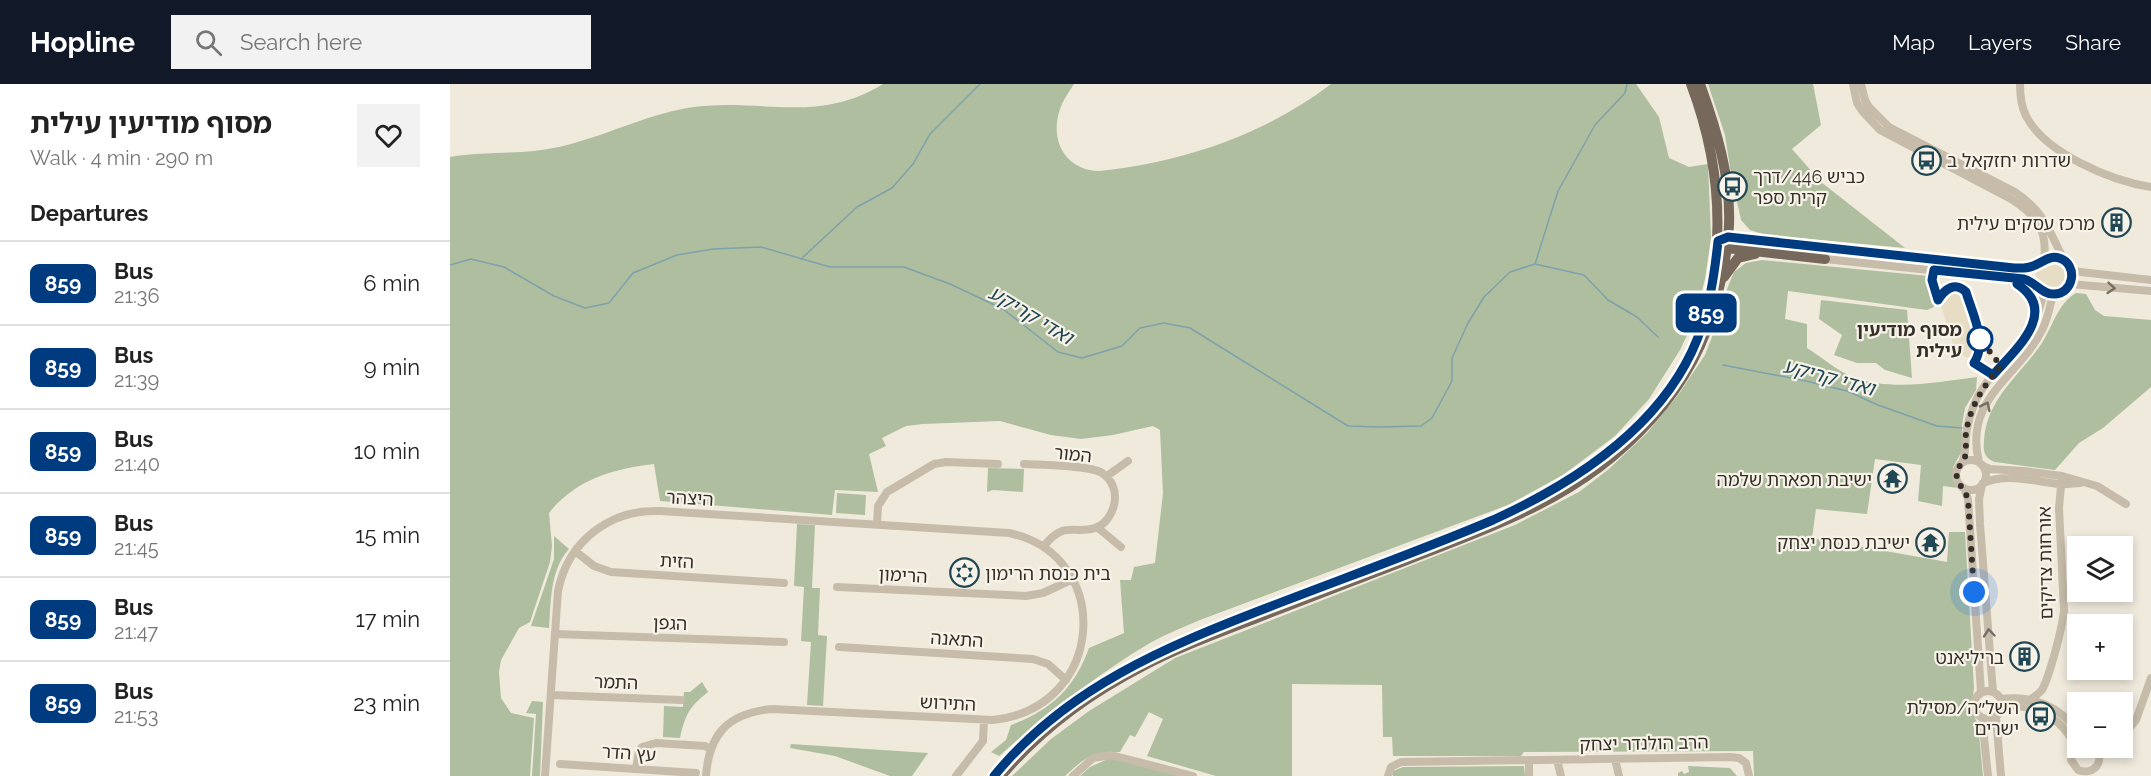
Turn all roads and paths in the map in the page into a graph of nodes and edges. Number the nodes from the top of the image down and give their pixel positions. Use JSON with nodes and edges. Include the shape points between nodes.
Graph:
{"nodes":[{"id":1,"x":1691,"y":84,"type":"edge"},
{"id":2,"x":1700,"y":84,"type":"edge"},
{"id":3,"x":1852,"y":84,"type":"edge"},
{"id":4,"x":1861,"y":84,"type":"edge"},
{"id":5,"x":2020,"y":84,"type":"edge"},
{"id":6,"x":1959,"y":168,"type":"junction"},
{"id":7,"x":2151,"y":187,"type":"edge"},
{"id":8,"x":1729,"y":210,"type":"junction"},
{"id":9,"x":1761,"y":240,"type":"junction"},
{"id":10,"x":1724,"y":242,"type":"junction"},
{"id":11,"x":1825,"y":253,"type":"junction"},
{"id":12,"x":1779,"y":254,"type":"junction"},
{"id":13,"x":2064,"y":260,"type":"junction"},
{"id":14,"x":2042,"y":261,"type":"junction"},
{"id":15,"x":2072,"y":271,"type":"junction"},
{"id":16,"x":1999,"y":276,"type":"junction"},
{"id":17,"x":2151,"y":280,"type":"edge"},
{"id":18,"x":2070,"y":284,"type":"junction"},
{"id":19,"x":1719,"y":286,"type":"junction"},
{"id":20,"x":2041,"y":289,"type":"junction"},
{"id":21,"x":2151,"y":291,"type":"edge"},
{"id":22,"x":2053,"y":294,"type":"junction"},
{"id":23,"x":2033,"y":326,"type":"junction"},
{"id":24,"x":1128,"y":461,"type":"dead end"},
{"id":25,"x":1962,"y":463,"type":"junction"},
{"id":26,"x":998,"y":464,"type":"dead end"},
{"id":27,"x":1024,"y":464,"type":"dead end"},
{"id":28,"x":1981,"y":464,"type":"junction"},
{"id":29,"x":1107,"y":476,"type":"junction"},
{"id":30,"x":2061,"y":480,"type":"junction"},
{"id":31,"x":1983,"y":484,"type":"junction"},
{"id":32,"x":1964,"y":488,"type":"junction"},
{"id":33,"x":2126,"y":504,"type":"dead end"},
{"id":34,"x":877,"y":524,"type":"junction"},
{"id":35,"x":1097,"y":527,"type":"junction"},
{"id":36,"x":1044,"y":546,"type":"junction"},
{"id":37,"x":1121,"y":547,"type":"dead end"},
{"id":38,"x":575,"y":551,"type":"junction"},
{"id":39,"x":1071,"y":579,"type":"junction"},
{"id":40,"x":784,"y":583,"type":"dead end"},
{"id":41,"x":837,"y":587,"type":"dead end"},
{"id":42,"x":555,"y":634,"type":"junction"},
{"id":43,"x":784,"y":642,"type":"dead end"},
{"id":44,"x":839,"y":647,"type":"dead end"},
{"id":45,"x":2151,"y":678,"type":"edge"},
{"id":46,"x":1066,"y":680,"type":"junction"},
{"id":47,"x":2044,"y":682,"type":"junction"},
{"id":48,"x":1981,"y":692,"type":"junction"},
{"id":49,"x":1994,"y":692,"type":"junction"},
{"id":50,"x":550,"y":695,"type":"junction"},
{"id":51,"x":2031,"y":699,"type":"junction"},
{"id":52,"x":681,"y":700,"type":"dead end"},
{"id":53,"x":2002,"y":702,"type":"junction"},
{"id":54,"x":2049,"y":706,"type":"junction"},
{"id":55,"x":1996,"y":717,"type":"junction"},
{"id":56,"x":1982,"y":718,"type":"junction"},
{"id":57,"x":2067,"y":718,"type":"edge"},
{"id":58,"x":984,"y":720,"type":"junction"},
{"id":59,"x":2133,"y":724,"type":"edge"},
{"id":60,"x":2067,"y":731,"type":"edge"},
{"id":61,"x":710,"y":749,"type":"junction"},
{"id":62,"x":2071,"y":758,"type":"edge"},
{"id":63,"x":2100,"y":758,"type":"edge"},
{"id":64,"x":1615,"y":759,"type":"junction"},
{"id":65,"x":1529,"y":760,"type":"junction"},
{"id":66,"x":1557,"y":760,"type":"junction"},
{"id":67,"x":560,"y":764,"type":"dead end"},
{"id":68,"x":636,"y":769,"type":"junction"},
{"id":69,"x":696,"y":773,"type":"dead end"},
{"id":70,"x":2091,"y":774,"type":"edge"},
{"id":71,"x":1749,"y":775,"type":"edge"},
{"id":72,"x":545,"y":776,"type":"edge"},
{"id":73,"x":706,"y":776,"type":"edge"},
{"id":74,"x":957,"y":776,"type":"edge"},
{"id":75,"x":994,"y":776,"type":"edge"},
{"id":76,"x":1002,"y":776,"type":"edge"},
{"id":77,"x":1073,"y":776,"type":"edge"},
{"id":78,"x":1193,"y":776,"type":"edge"},
{"id":79,"x":1388,"y":776,"type":"edge"},
{"id":80,"x":1529,"y":776,"type":"edge"},
{"id":81,"x":1560,"y":776,"type":"edge"},
{"id":82,"x":1618,"y":776,"type":"edge"},
{"id":83,"x":1988,"y":776,"type":"edge"},
{"id":84,"x":2001,"y":776,"type":"edge"}],
"edges":[{"from":1,"to":10,"type":"main road","via":[[1714,167]]},
{"from":2,"to":8,"type":"main road","via":[[1719,144]]},
{"from":3,"to":6,"type":"street","via":[[1857,103],[1880,130]]},
{"from":4,"to":6,"type":"street","via":[[1864,100],[1884,124]]},
{"from":5,"to":7,"type":"street","via":[[2024,113],[2048,141],[2097,171]]},
{"from":6,"to":13,"type":"street","via":[[2015,192],[2030,203],[2049,227]]},
{"from":6,"to":14,"type":"street","via":[[2032,215],[2046,239]]},
{"from":8,"to":9,"type":"main road","via":[[1736,230]]},
{"from":8,"to":10,"type":"main road"},
{"from":9,"to":10,"type":"main road"},
{"from":9,"to":11,"type":"main road"},
{"from":10,"to":12,"type":"main road"},
{"from":10,"to":19,"type":"main road"},
{"from":10,"to":75,"type":"main road","via":[[1702,328],[1689,356],[1642,422],[1595,463],[1536,500],[1481,525],[1215,627],[1137,662],[1051,719]]},
{"from":11,"to":12,"type":"main road"},
{"from":11,"to":14,"type":"street","via":[[2014,268]]},
{"from":11,"to":16,"type":"street"},
{"from":12,"to":19,"type":"main road","via":[[1738,258]]},
{"from":13,"to":14,"type":"street","via":[[2052,257]]},
{"from":13,"to":15,"type":"street"},
{"from":14,"to":20,"type":"street","via":[[2035,274]]},
{"from":15,"to":17,"type":"street"},
{"from":15,"to":18,"type":"street"},
{"from":16,"to":20,"type":"street","via":[[2032,281]]},
{"from":16,"to":23,"type":"street","via":[[2029,294],[2035,307]]},
{"from":18,"to":21,"type":"street","one_way":true},
{"from":18,"to":22,"type":"street","via":[[2063,292]]},
{"from":19,"to":76,"type":"main road","via":[[1701,344],[1674,393],[1631,440],[1591,473],[1539,505],[1483,530],[1217,633],[1140,667],[1054,724]]},
{"from":20,"to":22,"type":"street"},
{"from":20,"to":23,"type":"street","via":[[2041,304]]},
{"from":28,"to":22,"type":"street","one_way":true,"via":[[1977,436],[1983,411],[1996,387],[2034,344]]},
{"from":23,"to":25,"type":"street","via":[[1979,395],[1969,420]]},
{"from":24,"to":29,"type":"street"},
{"from":25,"to":28,"type":"street","via":[[1970,460]]},
{"from":25,"to":32,"type":"street","via":[[1957,476]]},
{"from":26,"to":34,"type":"street","via":[[933,464],[887,492],[878,506]]},
{"from":27,"to":29,"type":"street","name":"המור","via":[[1100,471]]},
{"from":28,"to":30,"type":"street","via":[[1990,469],[2024,471]]},
{"from":28,"to":31,"type":"street","via":[[1986,474]]},
{"from":29,"to":35,"type":"street","name":"המור","via":[[1115,500],[1109,517]]},
{"from":30,"to":31,"type":"street","via":[[2000,479]]},
{"from":30,"to":33,"type":"street","via":[[2097,486]]},
{"from":30,"to":47,"type":"street","name":"אורחות צדיקים","via":[[2065,609]]},
{"from":31,"to":32,"type":"street"},
{"from":49,"to":31,"type":"street","one_way":true,"via":[[1980,524]]},
{"from":32,"to":48,"type":"street","via":[[1968,499]]},
{"from":34,"to":36,"type":"street","name":"היצהר","via":[[1003,532]]},
{"from":34,"to":38,"type":"street","name":"היצהר","via":[[646,510],[607,522]]},
{"from":35,"to":36,"type":"street","via":[[1059,531]]},
{"from":35,"to":37,"type":"street"},
{"from":36,"to":39,"type":"street","name":"התירוש"},
{"from":38,"to":40,"type":"street","name":"הזית","via":[[594,566],[611,572]]},
{"from":38,"to":42,"type":"street","name":"היצהר","via":[[561,578]]},
{"from":39,"to":41,"type":"street","name":"הרימון","via":[[1044,593],[1026,596]]},
{"from":39,"to":46,"type":"street","name":"התירוש","via":[[1080,598],[1083,633],[1075,666]]},
{"from":42,"to":43,"type":"street","name":"הגפן"},
{"from":42,"to":50,"type":"street","name":"היצהר"},
{"from":44,"to":46,"type":"street","name":"התאנה","via":[[1033,659],[1048,664]]},
{"from":45,"to":59,"type":"street"},
{"from":46,"to":58,"type":"street","name":"התירוש","via":[[1050,698],[1028,711]]},
{"from":47,"to":51,"type":"street","via":[[2042,690]]},
{"from":47,"to":54,"type":"street"},
{"from":48,"to":49,"type":"street"},
{"from":48,"to":56,"type":"street","via":[[1974,705]]},
{"from":49,"to":53,"type":"street"},
{"from":50,"to":52,"type":"street","name":"התמר"},
{"from":50,"to":72,"type":"street","name":"היצהר"},
{"from":51,"to":53,"type":"street"},
{"from":51,"to":54,"type":"street"},
{"from":53,"to":55,"type":"street"},
{"from":53,"to":60,"type":"street","via":[[2050,716]]},
{"from":54,"to":57,"type":"street"},
{"from":55,"to":56,"type":"street"},
{"from":55,"to":84,"type":"street"},
{"from":56,"to":83,"type":"street"},
{"from":58,"to":61,"type":"street","name":"התירוש","via":[[772,709],[736,718],[726,725]]},
{"from":58,"to":74,"type":"street","via":[[983,741]]},
{"from":61,"to":68,"type":"street","via":[[648,745],[639,751]]},
{"from":61,"to":73,"type":"street","name":"התירוש"},
{"from":62,"to":70,"type":"street","via":[[2078,770]]},
{"from":63,"to":70,"type":"street"},
{"from":64,"to":66,"type":"street","name":"הרב הולנדר יצחק"},
{"from":64,"to":71,"type":"street","name":"הרב הולנדר יצחק","via":[[1731,757],[1743,760]]},
{"from":64,"to":82,"type":"street"},
{"from":65,"to":66,"type":"street","name":"הרב הולנדר יצחק"},
{"from":65,"to":79,"type":"street","name":"הרב הולנדר יצחק","via":[[1401,762],[1391,767]]},
{"from":65,"to":80,"type":"street"},
{"from":66,"to":81,"type":"street"},
{"from":67,"to":68,"type":"street","name":"עץ הדר"},
{"from":68,"to":69,"type":"street","name":"עץ הדר"},
{"from":77,"to":78,"type":"street","via":[[1093,758],[1111,755]]}]}
